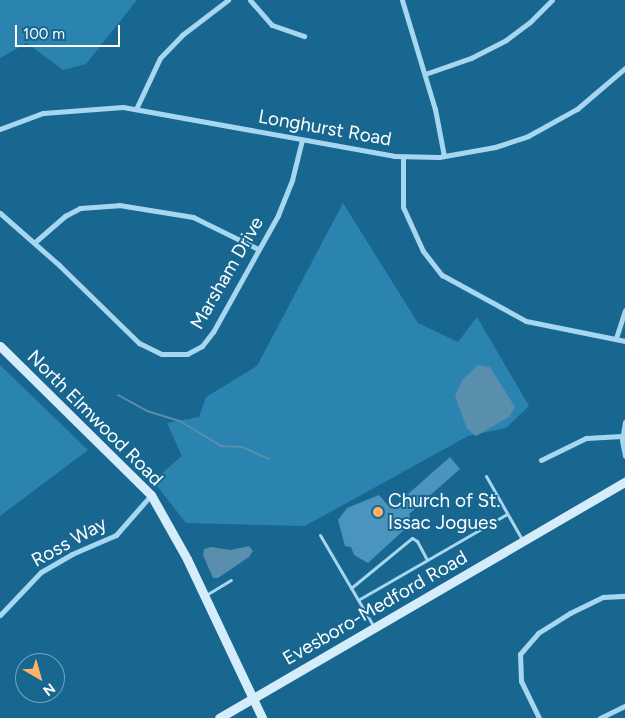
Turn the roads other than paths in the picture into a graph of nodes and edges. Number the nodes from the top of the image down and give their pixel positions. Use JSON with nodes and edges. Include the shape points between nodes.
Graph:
{"nodes":[{"id":1,"x":228,"y":0,"type":"edge"},
{"id":2,"x":250,"y":0,"type":"edge"},
{"id":3,"x":402,"y":0,"type":"edge"},
{"id":4,"x":552,"y":0,"type":"edge"},
{"id":5,"x":304,"y":36,"type":"dead end"},
{"id":6,"x":625,"y":68,"type":"edge"},
{"id":7,"x":425,"y":74,"type":"junction"},
{"id":8,"x":136,"y":109,"type":"junction"},
{"id":9,"x":0,"y":129,"type":"edge"},
{"id":10,"x":302,"y":140,"type":"junction"},
{"id":11,"x":444,"y":156,"type":"junction"},
{"id":12,"x":403,"y":157,"type":"junction"},
{"id":13,"x":0,"y":214,"type":"edge"},
{"id":14,"x":35,"y":242,"type":"junction"},
{"id":15,"x":258,"y":249,"type":"junction"},
{"id":16,"x":625,"y":310,"type":"edge"},
{"id":17,"x":616,"y":338,"type":"junction"},
{"id":18,"x":625,"y":341,"type":"edge"},
{"id":19,"x":0,"y":346,"type":"edge"},
{"id":20,"x":625,"y":422,"type":"edge"},
{"id":21,"x":622,"y":436,"type":"junction"},
{"id":22,"x":625,"y":456,"type":"edge"},
{"id":23,"x":541,"y":460,"type":"dead end"},
{"id":24,"x":486,"y":476,"type":"dead end"},
{"id":25,"x":625,"y":482,"type":"edge"},
{"id":26,"x":151,"y":494,"type":"junction"},
{"id":27,"x":507,"y":514,"type":"junction"},
{"id":28,"x":320,"y":535,"type":"dead end"},
{"id":29,"x":523,"y":541,"type":"junction"},
{"id":30,"x":427,"y":560,"type":"junction"},
{"id":31,"x":231,"y":580,"type":"dead end"},
{"id":32,"x":351,"y":588,"type":"junction"},
{"id":33,"x":205,"y":596,"type":"junction"},
{"id":34,"x":625,"y":596,"type":"edge"},
{"id":35,"x":358,"y":600,"type":"junction"},
{"id":36,"x":0,"y":615,"type":"edge"},
{"id":37,"x":374,"y":628,"type":"junction"},
{"id":38,"x":253,"y":698,"type":"junction"},
{"id":39,"x":625,"y":706,"type":"edge"},
{"id":40,"x":219,"y":718,"type":"edge"},
{"id":41,"x":262,"y":718,"type":"edge"},
{"id":42,"x":539,"y":718,"type":"edge"},
{"id":43,"x":600,"y":718,"type":"edge"}],
"edges":[{"from":1,"to":8,"type":"street","via":[[163,54],[150,74]]},
{"from":2,"to":5,"type":"street","via":[[272,25]]},
{"from":3,"to":7,"type":"street"},
{"from":4,"to":7,"type":"street","via":[[506,40],[471,58]]},
{"from":6,"to":11,"type":"street","name":"Longhurst Road","via":[[577,109],[528,136],[495,147]]},
{"from":7,"to":11,"type":"street"},
{"from":8,"to":9,"type":"street","name":"Longhurst Road","via":[[99,108],[42,113]]},
{"from":8,"to":10,"type":"street","name":"Longhurst Road"},
{"from":10,"to":12,"type":"street","name":"Longhurst Road"},
{"from":10,"to":15,"type":"street","name":"Marsham Drive","via":[[286,198]]},
{"from":11,"to":12,"type":"street","name":"Longhurst Road"},
{"from":12,"to":17,"type":"street","via":[[404,206],[423,251],[442,275],[526,321]]},
{"from":13,"to":14,"type":"street","name":"Marsham Drive"},
{"from":14,"to":15,"type":"street","via":[[64,216],[80,208],[119,205],[193,217]]},
{"from":14,"to":15,"type":"street","name":"Marsham Drive","via":[[139,343],[154,352],[170,355],[195,351],[208,340]]},
{"from":16,"to":17,"type":"street"},
{"from":17,"to":18,"type":"street"},
{"from":19,"to":26,"type":"street","name":"North Elmwood Road"},
{"from":20,"to":21,"type":"street"},
{"from":21,"to":22,"type":"street"},
{"from":21,"to":23,"type":"street","via":[[586,438]]},
{"from":24,"to":27,"type":"lane"},
{"from":25,"to":29,"type":"street","name":"Evesboro-Medford Road"},
{"from":26,"to":33,"type":"street","name":"North Elmwood Road"},
{"from":26,"to":36,"type":"street","name":"Ross Way","via":[[116,535],[48,567]]},
{"from":27,"to":29,"type":"lane"},
{"from":27,"to":30,"type":"lane"},
{"from":28,"to":32,"type":"lane"},
{"from":29,"to":37,"type":"street","name":"Evesboro-Medford Road"},
{"from":30,"to":32,"type":"lane","via":[[412,538]]},
{"from":30,"to":35,"type":"lane"},
{"from":31,"to":33,"type":"lane"},
{"from":32,"to":35,"type":"lane"},
{"from":33,"to":38,"type":"street","name":"North Elmwood Road"},
{"from":34,"to":42,"type":"street","via":[[604,597],[570,613],[538,633],[520,654],[521,681]]},
{"from":35,"to":37,"type":"lane"},
{"from":37,"to":38,"type":"street","name":"Evesboro-Medford Road"},
{"from":38,"to":40,"type":"street","name":"Evesboro-Medford Road"},
{"from":38,"to":41,"type":"street","name":"North Elmwood Road"},
{"from":39,"to":43,"type":"street"}]}
